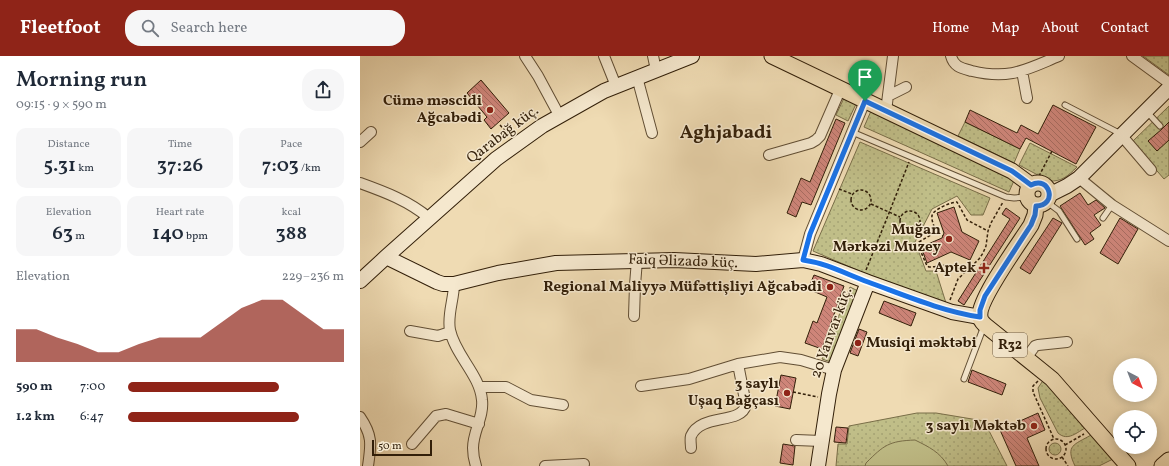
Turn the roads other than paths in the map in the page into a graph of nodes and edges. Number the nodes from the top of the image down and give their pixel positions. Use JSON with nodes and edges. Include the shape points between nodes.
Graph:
{"nodes":[{"id":1,"x":525,"y":56,"type":"edge"},
{"id":2,"x":604,"y":56,"type":"edge"},
{"id":3,"x":692,"y":56,"type":"edge"},
{"id":4,"x":773,"y":56,"type":"edge"},
{"id":5,"x":893,"y":56,"type":"edge"},
{"id":6,"x":951,"y":56,"type":"edge"},
{"id":7,"x":1059,"y":56,"type":"edge"},
{"id":8,"x":1132,"y":56,"type":"edge"},
{"id":9,"x":654,"y":63,"type":"edge"},
{"id":10,"x":1022,"y":71,"type":"junction"},
{"id":11,"x":637,"y":77,"type":"junction"},
{"id":12,"x":1169,"y":83,"type":"edge"},
{"id":13,"x":616,"y":86,"type":"junction"},
{"id":14,"x":906,"y":87,"type":"dead end"},
{"id":15,"x":1169,"y":88,"type":"edge"},
{"id":16,"x":840,"y":90,"type":"junction"},
{"id":17,"x":1027,"y":98,"type":"dead end"},
{"id":18,"x":865,"y":101,"type":"junction"},
{"id":19,"x":887,"y":104,"type":"junction"},
{"id":20,"x":1065,"y":105,"type":"dead end"},
{"id":21,"x":1147,"y":111,"type":"junction"},
{"id":22,"x":559,"y":115,"type":"junction"},
{"id":23,"x":1160,"y":126,"type":"dead end"},
{"id":24,"x":371,"y":132,"type":"dead end"},
{"id":25,"x":852,"y":132,"type":"junction"},
{"id":26,"x":652,"y":133,"type":"dead end"},
{"id":27,"x":1122,"y":136,"type":"junction"},
{"id":28,"x":360,"y":142,"type":"edge"},
{"id":29,"x":769,"y":155,"type":"dead end"},
{"id":30,"x":1151,"y":170,"type":"dead end"},
{"id":31,"x":1079,"y":178,"type":"junction"},
{"id":32,"x":360,"y":184,"type":"edge"},
{"id":33,"x":1038,"y":193,"type":"junction"},
{"id":34,"x":1112,"y":206,"type":"junction"},
{"id":35,"x":428,"y":218,"type":"junction"},
{"id":36,"x":1103,"y":218,"type":"dead end"},
{"id":37,"x":1077,"y":239,"type":"dead end"},
{"id":38,"x":1169,"y":241,"type":"edge"},
{"id":39,"x":386,"y":257,"type":"junction"},
{"id":40,"x":637,"y":260,"type":"junction"},
{"id":41,"x":803,"y":260,"type":"junction"},
{"id":42,"x":866,"y":277,"type":"junction"},
{"id":43,"x":360,"y":281,"type":"edge"},
{"id":44,"x":454,"y":284,"type":"junction"},
{"id":45,"x":634,"y":316,"type":"dead end"},
{"id":46,"x":982,"y":321,"type":"junction"},
{"id":47,"x":410,"y":331,"type":"dead end"},
{"id":48,"x":450,"y":332,"type":"junction"},
{"id":49,"x":1067,"y":342,"type":"dead end"},
{"id":50,"x":1026,"y":358,"type":"junction"},
{"id":51,"x":738,"y":364,"type":"junction"},
{"id":52,"x":834,"y":370,"type":"junction"},
{"id":53,"x":964,"y":379,"type":"dead end"},
{"id":54,"x":641,"y":386,"type":"dead end"},
{"id":55,"x":480,"y":387,"type":"junction"},
{"id":56,"x":563,"y":406,"type":"dead end"},
{"id":57,"x":360,"y":417,"type":"edge"},
{"id":58,"x":479,"y":424,"type":"junction"},
{"id":59,"x":796,"y":440,"type":"dead end"},
{"id":60,"x":821,"y":441,"type":"junction"},
{"id":61,"x":412,"y":444,"type":"dead end"},
{"id":62,"x":691,"y":448,"type":"dead end"},
{"id":63,"x":1169,"y":460,"type":"edge"},
{"id":64,"x":1124,"y":461,"type":"edge"},
{"id":65,"x":584,"y":464,"type":"dead end"},
{"id":66,"x":368,"y":466,"type":"edge"},
{"id":67,"x":476,"y":466,"type":"edge"},
{"id":68,"x":545,"y":466,"type":"edge"},
{"id":69,"x":818,"y":466,"type":"edge"},
{"id":70,"x":1137,"y":466,"type":"edge"},
{"id":71,"x":1162,"y":466,"type":"edge"}],
"edges":[{"from":1,"to":22,"type":"street"},
{"from":2,"to":13,"type":"street"},
{"from":3,"to":9,"type":"street","name":"Qarabağ küç."},
{"from":4,"to":16,"type":"main road"},
{"from":5,"to":19,"type":"street"},
{"from":6,"to":10,"type":"street","via":[[953,63],[959,68],[984,74],[1001,75]]},
{"from":7,"to":10,"type":"street"},
{"from":8,"to":12,"type":"street"},
{"from":9,"to":11,"type":"street","name":"Qarabağ küç."},
{"from":10,"to":17,"type":"street"},
{"from":11,"to":13,"type":"street","name":"Qarabağ küç."},
{"from":11,"to":26,"type":"street"},
{"from":13,"to":22,"type":"street","name":"Qarabağ küç."},
{"from":14,"to":19,"type":"street"},
{"from":15,"to":21,"type":"street"},
{"from":16,"to":18,"type":"main road"},
{"from":16,"to":29,"type":"street","via":[[816,140]]},
{"from":18,"to":19,"type":"main road"},
{"from":18,"to":25,"type":"street"},
{"from":19,"to":33,"type":"main road","via":[[1012,171]]},
{"from":20,"to":27,"type":"lane","via":[[1117,131]]},
{"from":21,"to":23,"type":"lane"},
{"from":21,"to":27,"type":"street"},
{"from":22,"to":35,"type":"street","name":"Qarabağ küç.","via":[[496,159]]},
{"from":24,"to":28,"type":"street"},
{"from":25,"to":33,"type":"lane","via":[[1006,197]]},
{"from":25,"to":41,"type":"street","via":[[810,234]]},
{"from":27,"to":30,"type":"street"},
{"from":27,"to":31,"type":"street"},
{"from":31,"to":33,"type":"street","via":[[1067,186]]},
{"from":31,"to":34,"type":"street"},
{"from":32,"to":35,"type":"street","via":[[402,200]]},
{"from":33,"to":37,"type":"lane","via":[[1059,211]]},
{"from":33,"to":46,"type":"main road","number":"R32","via":[[1031,225],[985,296],[980,310]]},
{"from":34,"to":36,"type":"lane"},
{"from":34,"to":38,"type":"street"},
{"from":35,"to":39,"type":"street","name":"Qarabağ küç."},
{"from":39,"to":43,"type":"street","name":"Qarabağ küç."},
{"from":39,"to":44,"type":"street","name":"Faiq Əlizadə küç.","via":[[437,282]]},
{"from":40,"to":41,"type":"street","name":"Faiq Əlizadə küç.","via":[[756,264]]},
{"from":40,"to":44,"type":"street","name":"Faiq Əlizadə küç.","via":[[556,263],[498,272]]},
{"from":40,"to":45,"type":"street"},
{"from":41,"to":42,"type":"street","name":"Faiq Əlizadə küç."},
{"from":42,"to":46,"type":"street","name":"Faiq Əlizadə küç.","via":[[947,310]]},
{"from":42,"to":52,"type":"street","name":"20 Yanvar küç."},
{"from":44,"to":48,"type":"street"},
{"from":46,"to":50,"type":"main road","name":"Faiq Əlizadə küç.","number":"R32"},
{"from":46,"to":53,"type":"lane"},
{"from":47,"to":48,"type":"street","via":[[438,336]]},
{"from":48,"to":55,"type":"street"},
{"from":49,"to":50,"type":"street","via":[[1035,346]]},
{"from":50,"to":64,"type":"main road","name":"Faiq Əlizadə küç.","number":"R32","via":[[1064,392]]},
{"from":51,"to":52,"type":"street","via":[[780,357]]},
{"from":51,"to":54,"type":"street","via":[[689,379]]},
{"from":51,"to":62,"type":"street","via":[[745,410],[698,427],[690,436]]},
{"from":52,"to":60,"type":"street","name":"20 Yanvar küç."},
{"from":55,"to":56,"type":"street","via":[[506,387],[531,400]]},
{"from":55,"to":58,"type":"street","via":[[482,408]]},
{"from":57,"to":66,"type":"street","via":[[370,435]]},
{"from":58,"to":61,"type":"street","via":[[446,414],[436,416]]},
{"from":58,"to":67,"type":"street","via":[[473,448]]},
{"from":59,"to":60,"type":"street"},
{"from":60,"to":69,"type":"street","name":"20 Yanvar küç."},
{"from":63,"to":71,"type":"main road"},
{"from":64,"to":70,"type":"main road"},
{"from":65,"to":68,"type":"street"}]}
